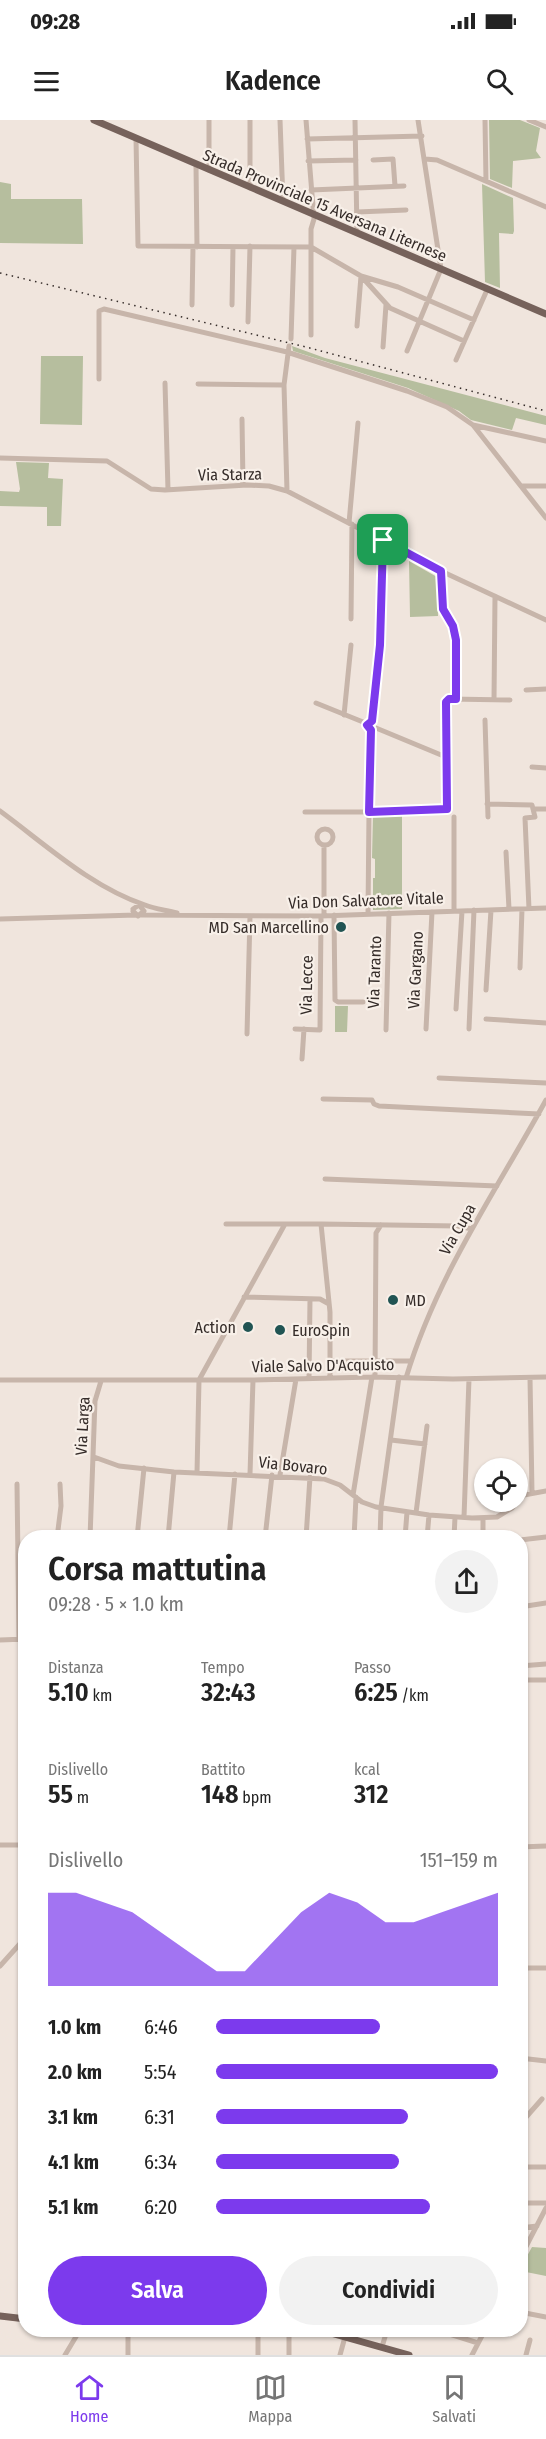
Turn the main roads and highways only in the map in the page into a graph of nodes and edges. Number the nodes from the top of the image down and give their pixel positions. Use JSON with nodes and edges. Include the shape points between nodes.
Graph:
{"nodes":[{"id":1,"x":94,"y":120,"type":"edge"},
{"id":2,"x":113,"y":124,"type":"edge"},
{"id":3,"x":546,"y":314,"type":"edge"},
{"id":4,"x":0,"y":2316,"type":"edge"},
{"id":5,"x":18,"y":2318,"type":"edge"},
{"id":6,"x":345,"y":2337,"type":"edge"},
{"id":7,"x":409,"y":2355,"type":"edge"}],
"edges":[{"from":1,"to":2,"type":"main road","name":"Strada Provinciale 15 Aversana Liternese"},
{"from":2,"to":3,"type":"main road","name":"Strada Provinciale 15 Aversana Liternese","via":[[196,165]]},
{"from":4,"to":5,"type":"main road"},
{"from":6,"to":7,"type":"main road"}]}
